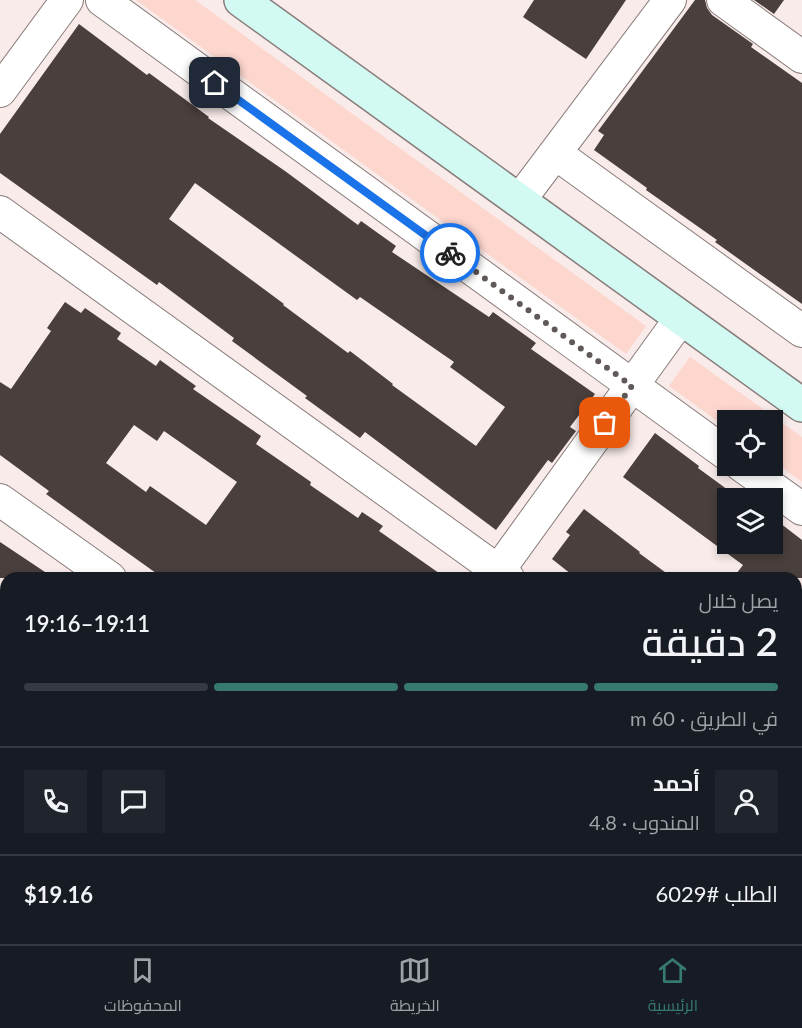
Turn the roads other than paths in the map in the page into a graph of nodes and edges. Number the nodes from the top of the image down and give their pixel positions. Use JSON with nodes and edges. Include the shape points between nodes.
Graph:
{"nodes":[{"id":1,"x":67,"y":0,"type":"edge"},
{"id":2,"x":102,"y":0,"type":"edge"},
{"id":3,"x":242,"y":0,"type":"edge"},
{"id":4,"x":670,"y":0,"type":"edge"},
{"id":5,"x":723,"y":0,"type":"edge"},
{"id":6,"x":802,"y":57,"type":"edge"},
{"id":7,"x":0,"y":91,"type":"edge"},
{"id":8,"x":555,"y":153,"type":"junction"},
{"id":9,"x":519,"y":201,"type":"junction"},
{"id":10,"x":0,"y":212,"type":"edge"},
{"id":11,"x":681,"y":318,"type":"junction"},
{"id":12,"x":802,"y":331,"type":"edge"},
{"id":13,"x":632,"y":386,"type":"junction"},
{"id":14,"x":802,"y":405,"type":"edge"},
{"id":15,"x":717,"y":447,"type":"edge"},
{"id":16,"x":756,"y":476,"type":"edge"},
{"id":17,"x":0,"y":500,"type":"edge"},
{"id":18,"x":802,"y":509,"type":"edge"},
{"id":19,"x":102,"y":572,"type":"edge"},
{"id":20,"x":496,"y":572,"type":"edge"},
{"id":21,"x":502,"y":572,"type":"edge"}],
"edges":[{"from":1,"to":7,"type":"street"},
{"from":2,"to":13,"type":"street"},
{"from":3,"to":9,"type":"street"},
{"from":4,"to":8,"type":"street"},
{"from":5,"to":6,"type":"street"},
{"from":8,"to":9,"type":"street"},
{"from":8,"to":12,"type":"street"},
{"from":9,"to":11,"type":"street"},
{"from":10,"to":20,"type":"street"},
{"from":11,"to":13,"type":"street"},
{"from":11,"to":14,"type":"street"},
{"from":13,"to":15,"type":"street"},
{"from":13,"to":21,"type":"street"},
{"from":16,"to":18,"type":"street"},
{"from":17,"to":19,"type":"street"}]}
